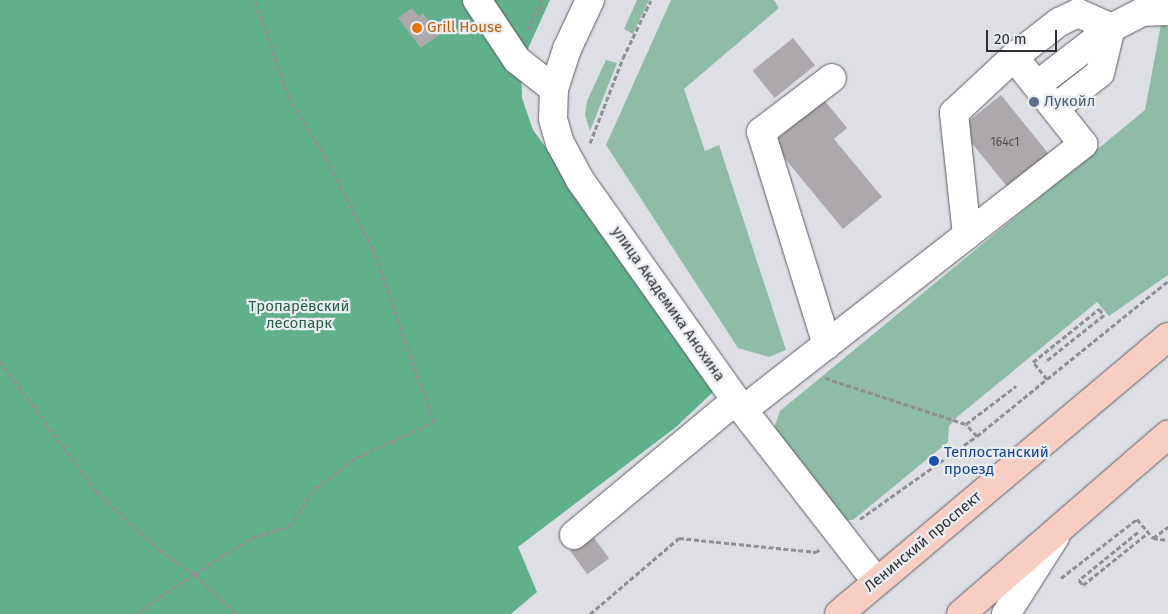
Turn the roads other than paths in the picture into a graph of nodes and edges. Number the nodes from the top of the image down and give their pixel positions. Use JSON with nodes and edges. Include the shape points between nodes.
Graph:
{"nodes":[{"id":1,"x":477,"y":0,"type":"edge"},
{"id":2,"x":590,"y":0,"type":"edge"},
{"id":3,"x":1168,"y":11,"type":"edge"},
{"id":4,"x":1111,"y":28,"type":"junction"},
{"id":5,"x":1014,"y":57,"type":"junction"},
{"id":6,"x":832,"y":78,"type":"dead end"},
{"id":7,"x":1036,"y":86,"type":"junction"},
{"id":8,"x":554,"y":89,"type":"junction"},
{"id":9,"x":1055,"y":108,"type":"junction"},
{"id":10,"x":967,"y":235,"type":"junction"},
{"id":11,"x":1168,"y":337,"type":"edge"},
{"id":12,"x":827,"y":345,"type":"junction"},
{"id":13,"x":740,"y":405,"type":"junction"},
{"id":14,"x":1168,"y":435,"type":"edge"},
{"id":15,"x":1064,"y":523,"type":"junction"},
{"id":16,"x":574,"y":535,"type":"dead end"},
{"id":17,"x":876,"y":581,"type":"junction"},
{"id":18,"x":839,"y":614,"type":"edge"},
{"id":19,"x":961,"y":614,"type":"edge"},
{"id":20,"x":1006,"y":614,"type":"edge"}],
"edges":[{"from":1,"to":8,"type":"street","via":[[517,60]]},
{"from":2,"to":8,"type":"street","name":"улица Академика Анохина","via":[[567,49]]},
{"from":3,"to":4,"type":"street","via":[[1142,12]]},
{"from":4,"to":5,"type":"street","via":[[1078,13],[1059,22]]},
{"from":4,"to":7,"type":"street"},
{"from":4,"to":9,"type":"street","via":[[1100,73]]},
{"from":5,"to":7,"type":"street"},
{"from":5,"to":10,"type":"street","via":[[954,113]]},
{"from":6,"to":12,"type":"street","via":[[761,132]]},
{"from":7,"to":9,"type":"street"},
{"from":8,"to":13,"type":"street","name":"улица Академика Анохина","via":[[552,119],[560,143],[580,180]]},
{"from":9,"to":10,"type":"street","via":[[1083,144]]},
{"from":10,"to":12,"type":"street"},
{"from":11,"to":17,"type":"main road","name":"Ленинский проспект"},
{"from":12,"to":13,"type":"street"},
{"from":13,"to":16,"type":"street"},
{"from":13,"to":17,"type":"street","name":"улица Академика Анохина"},
{"from":14,"to":15,"type":"main road"},
{"from":15,"to":19,"type":"main road"},
{"from":15,"to":20,"type":"street"},
{"from":17,"to":18,"type":"main road","name":"Ленинский проспект"}]}
